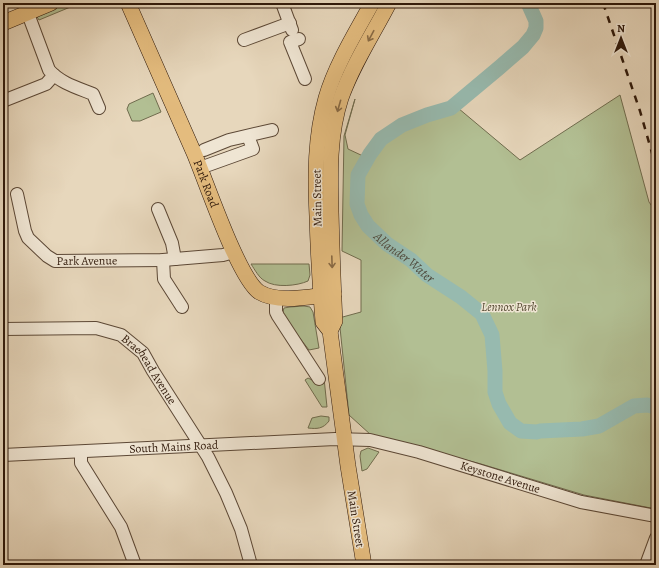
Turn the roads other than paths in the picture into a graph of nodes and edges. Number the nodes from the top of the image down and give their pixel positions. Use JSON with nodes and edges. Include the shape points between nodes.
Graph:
{"nodes":[{"id":1,"x":51,"y":3,"type":"edge"},
{"id":2,"x":128,"y":3,"type":"edge"},
{"id":3,"x":282,"y":3,"type":"edge"},
{"id":4,"x":372,"y":3,"type":"edge"},
{"id":5,"x":389,"y":3,"type":"edge"},
{"id":6,"x":26,"y":8,"type":"edge"},
{"id":7,"x":3,"y":23,"type":"edge"},
{"id":8,"x":290,"y":23,"type":"junction"},
{"id":9,"x":244,"y":40,"type":"dead end"},
{"id":10,"x":346,"y":68,"type":"junction"},
{"id":11,"x":54,"y":75,"type":"junction"},
{"id":12,"x":305,"y":79,"type":"dead end"},
{"id":13,"x":3,"y":100,"type":"edge"},
{"id":14,"x":99,"y":108,"type":"dead end"},
{"id":15,"x":272,"y":130,"type":"dead end"},
{"id":16,"x":248,"y":136,"type":"junction"},
{"id":17,"x":204,"y":150,"type":"dead end"},
{"id":18,"x":200,"y":168,"type":"junction"},
{"id":19,"x":17,"y":194,"type":"dead end"},
{"id":20,"x":158,"y":209,"type":"dead end"},
{"id":21,"x":234,"y":252,"type":"junction"},
{"id":22,"x":176,"y":259,"type":"junction"},
{"id":23,"x":162,"y":260,"type":"junction"},
{"id":24,"x":327,"y":294,"type":"junction"},
{"id":25,"x":276,"y":298,"type":"junction"},
{"id":26,"x":182,"y":307,"type":"dead end"},
{"id":27,"x":3,"y":328,"type":"edge"},
{"id":28,"x":319,"y":379,"type":"dead end"},
{"id":29,"x":345,"y":440,"type":"junction"},
{"id":30,"x":201,"y":445,"type":"junction"},
{"id":31,"x":81,"y":452,"type":"junction"},
{"id":32,"x":3,"y":455,"type":"edge"},
{"id":33,"x":656,"y":516,"type":"edge"},
{"id":34,"x":656,"y":538,"type":"edge"},
{"id":35,"x":135,"y":565,"type":"edge"},
{"id":36,"x":251,"y":565,"type":"edge"},
{"id":37,"x":364,"y":565,"type":"edge"},
{"id":38,"x":646,"y":565,"type":"edge"}],
"edges":[{"from":1,"to":6,"type":"main road"},
{"from":2,"to":18,"type":"main road","name":"Park Road"},
{"from":3,"to":8,"type":"street"},
{"from":4,"to":10,"type":"main road"},
{"from":5,"to":10,"type":"main road","one_way":true},
{"from":6,"to":7,"type":"main road"},
{"from":6,"to":11,"type":"street","via":[[49,70]]},
{"from":8,"to":9,"type":"street"},
{"from":8,"to":12,"type":"street","via":[[297,40],[290,42]]},
{"from":10,"to":24,"type":"main road","name":"Main Street","via":[[332,146]]},
{"from":11,"to":13,"type":"street","via":[[46,84]]},
{"from":11,"to":14,"type":"street","via":[[62,81],[98,91]]},
{"from":15,"to":16,"type":"street"},
{"from":16,"to":17,"type":"street"},
{"from":16,"to":18,"type":"street","via":[[253,149]]},
{"from":18,"to":21,"type":"main road","name":"Park Road"},
{"from":19,"to":23,"type":"street","name":"Park Avenue","via":[[26,234],[50,259],[77,262]]},
{"from":20,"to":22,"type":"street"},
{"from":21,"to":22,"type":"street","name":"Park Avenue"},
{"from":21,"to":25,"type":"main road","name":"Park Road","via":[[259,292]]},
{"from":22,"to":23,"type":"street","name":"Park Avenue"},
{"from":23,"to":26,"type":"street","via":[[164,279]]},
{"from":24,"to":25,"type":"main road","name":"Park Road"},
{"from":24,"to":29,"type":"main road","name":"Main Street","via":[[323,322],[330,331]]},
{"from":25,"to":28,"type":"street","via":[[278,316]]},
{"from":27,"to":30,"type":"street","name":"Braehead Avenue","via":[[96,328],[121,335],[143,353]]},
{"from":29,"to":30,"type":"street","name":"South Mains Road"},
{"from":29,"to":33,"type":"street","name":"Keystone Avenue","via":[[370,440],[419,452],[581,502]]},
{"from":29,"to":37,"type":"main road","name":"Main Street"},
{"from":30,"to":31,"type":"street","name":"South Mains Road"},
{"from":30,"to":36,"type":"street","name":"Braehead Avenue","via":[[226,493],[241,529]]},
{"from":31,"to":32,"type":"street","name":"South Mains Road"},
{"from":31,"to":35,"type":"street","via":[[81,463],[121,527]]},
{"from":34,"to":38,"type":"street"}]}
